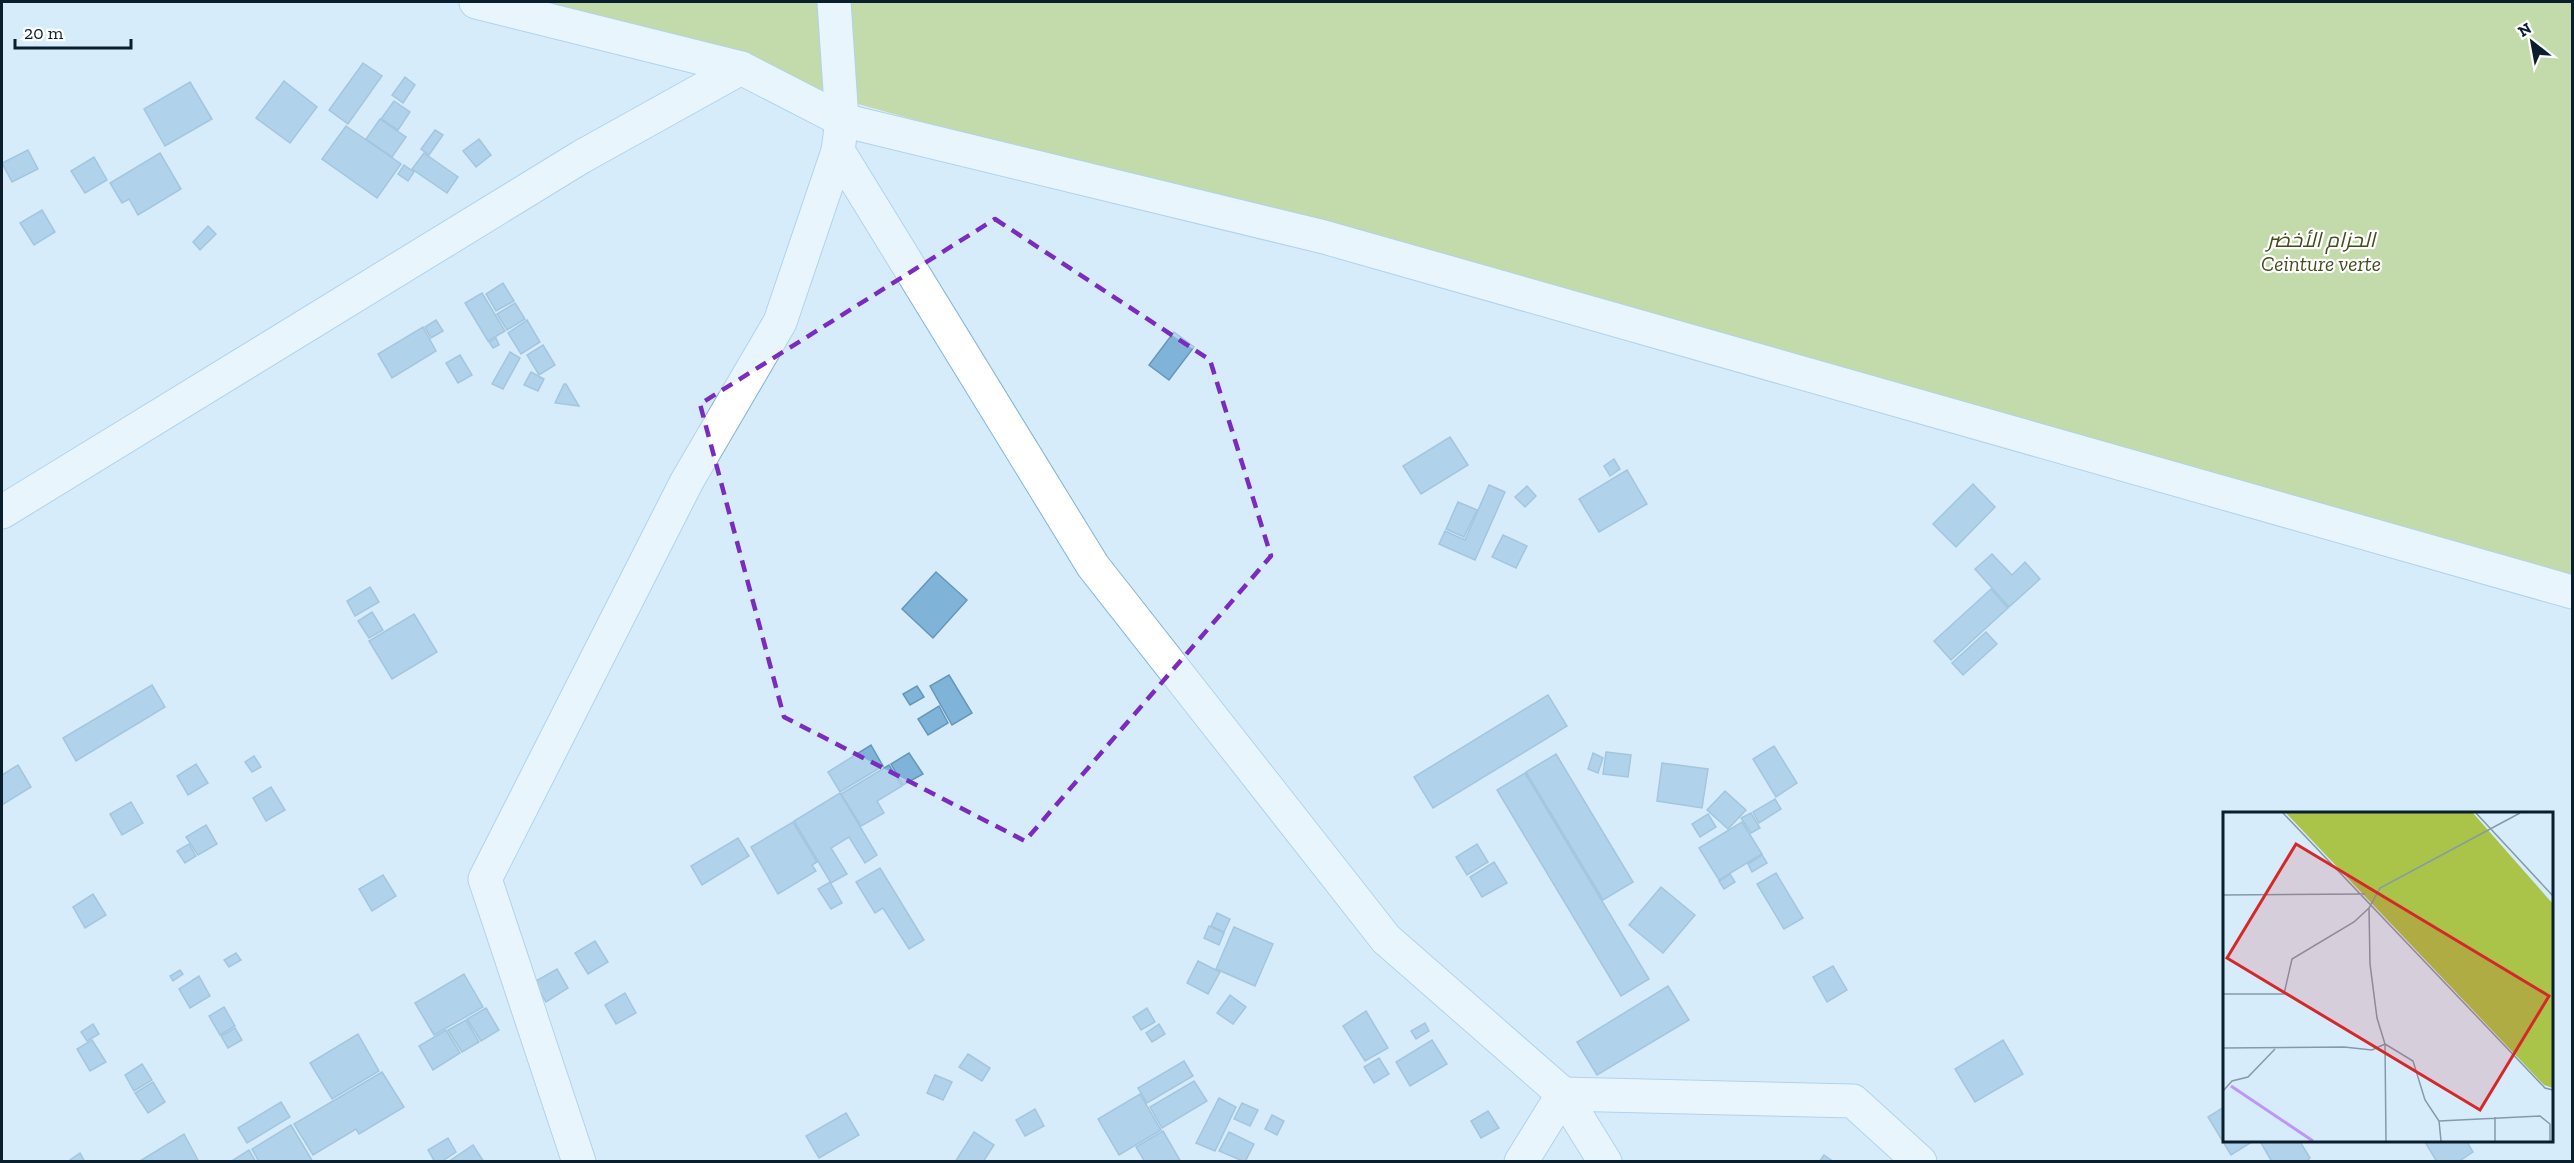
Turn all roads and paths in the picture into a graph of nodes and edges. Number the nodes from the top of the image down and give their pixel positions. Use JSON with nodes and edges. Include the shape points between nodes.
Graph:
{"nodes":[{"id":1,"x":476,"y":2,"type":"edge"},
{"id":2,"x":834,"y":2,"type":"edge"},
{"id":3,"x":741,"y":68,"type":"junction"},
{"id":4,"x":840,"y":136,"type":"junction"},
{"id":5,"x":2,"y":512,"type":"edge"},
{"id":6,"x":2572,"y":592,"type":"edge"},
{"id":7,"x":1563,"y":1094,"type":"junction"},
{"id":8,"x":579,"y":1161,"type":"edge"},
{"id":9,"x":1521,"y":1161,"type":"edge"},
{"id":10,"x":1605,"y":1161,"type":"edge"},
{"id":11,"x":1920,"y":1161,"type":"edge"}],
"edges":[{"from":1,"to":3,"type":"street"},
{"from":2,"to":4,"type":"street"},
{"from":3,"to":4,"type":"street"},
{"from":3,"to":5,"type":"street","via":[[580,157]]},
{"from":4,"to":6,"type":"street","via":[[1324,237]]},
{"from":4,"to":7,"type":"street","via":[[1094,566],[1386,939]]},
{"from":4,"to":8,"type":"street","via":[[780,322],[687,481],[485,879]]},
{"from":7,"to":9,"type":"street"},
{"from":7,"to":10,"type":"street"},
{"from":7,"to":11,"type":"street","via":[[1853,1101]]}]}
